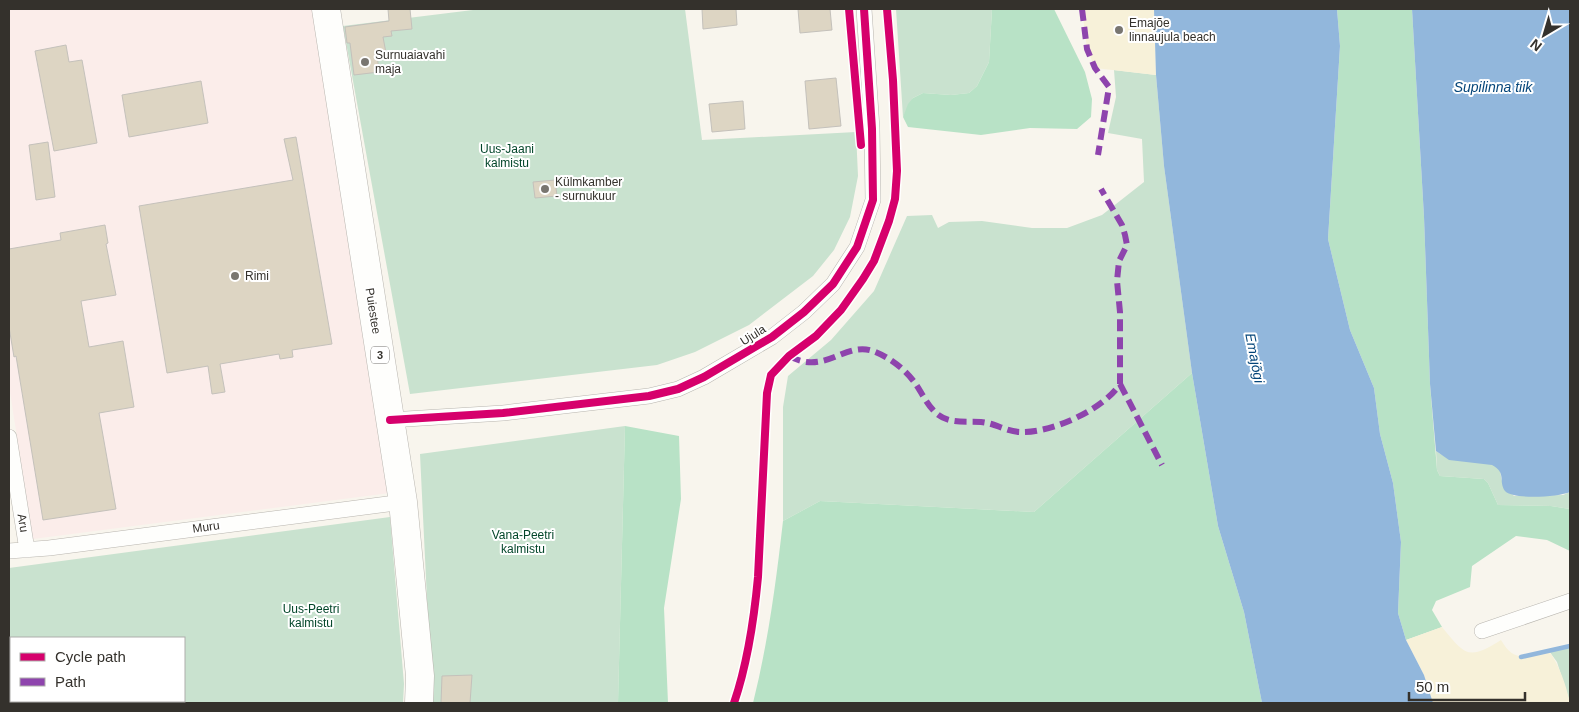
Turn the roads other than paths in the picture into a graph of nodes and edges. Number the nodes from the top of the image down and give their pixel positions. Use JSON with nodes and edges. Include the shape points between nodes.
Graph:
{"nodes":[{"id":1,"x":326,"y":9,"type":"edge"},
{"id":2,"x":864,"y":9,"type":"edge"},
{"id":3,"x":390,"y":420,"type":"junction"},
{"id":4,"x":9,"y":437,"type":"edge"},
{"id":5,"x":404,"y":502,"type":"junction"},
{"id":6,"x":27,"y":550,"type":"junction"},
{"id":7,"x":9,"y":551,"type":"edge"},
{"id":8,"x":1570,"y":600,"type":"edge"},
{"id":9,"x":1482,"y":631,"type":"dead end"},
{"id":10,"x":419,"y":703,"type":"edge"}],
"edges":[{"from":1,"to":3,"type":"highway","name":"Puiestee","number":"3"},
{"from":2,"to":3,"type":"street","name":"Ujula","via":[[872,111],[873,200],[857,247],[834,284],[804,312],[772,337],[678,389],[649,396],[503,413]]},
{"from":3,"to":5,"type":"highway","name":"Puiestee","number":"3"},
{"from":4,"to":6,"type":"street","name":"Aru"},
{"from":5,"to":6,"type":"street","name":"Muru"},
{"from":5,"to":10,"type":"highway","name":"Puiestee","number":"3","via":[[420,676]]},
{"from":6,"to":7,"type":"street","name":"Muru"},
{"from":8,"to":9,"type":"street"}]}
